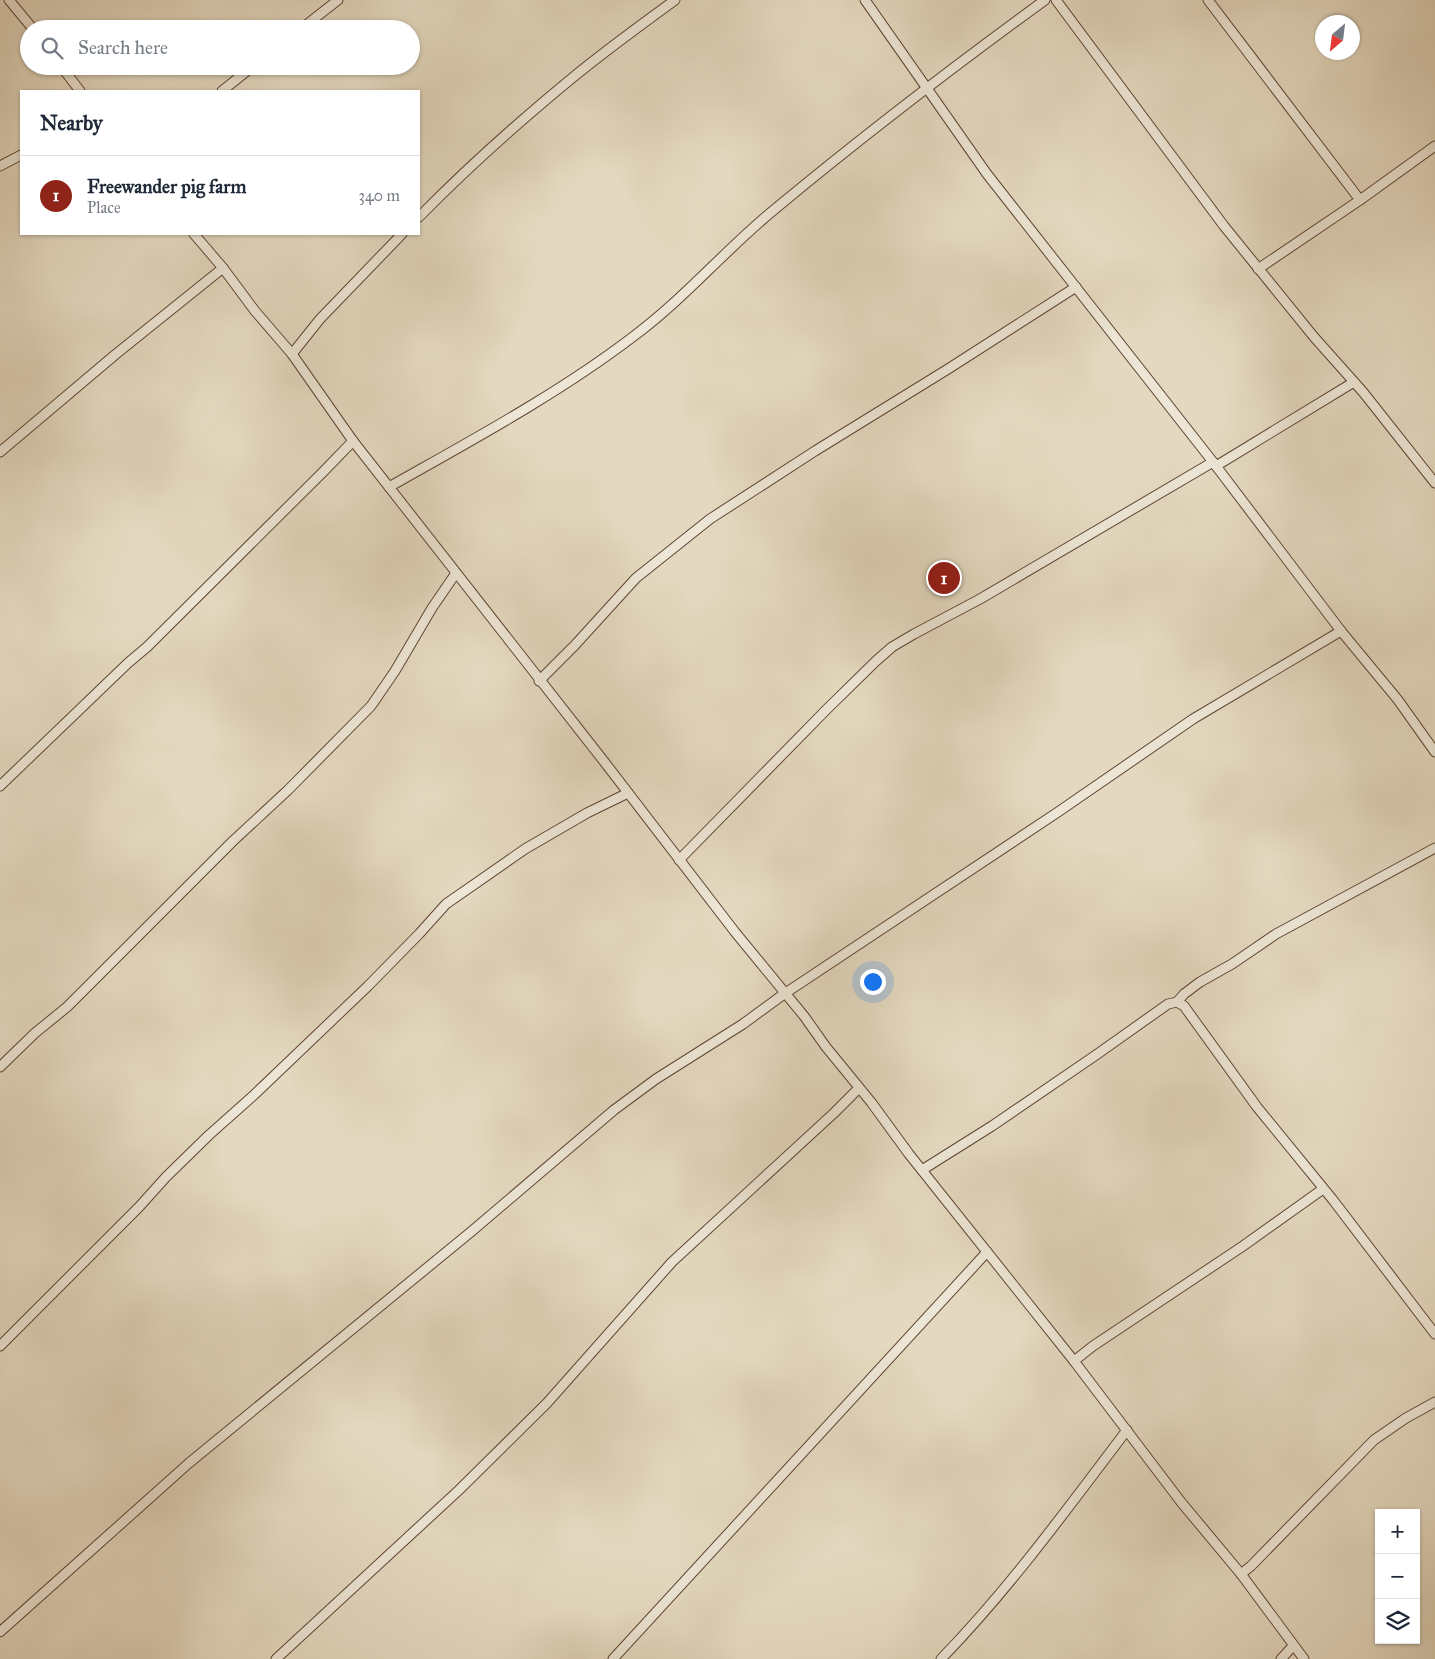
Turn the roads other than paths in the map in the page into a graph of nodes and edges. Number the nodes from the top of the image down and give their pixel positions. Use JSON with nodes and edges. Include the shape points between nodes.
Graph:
{"nodes":[{"id":1,"x":10,"y":0,"type":"edge"},
{"id":2,"x":338,"y":0,"type":"edge"},
{"id":3,"x":675,"y":0,"type":"edge"},
{"id":4,"x":866,"y":0,"type":"edge"},
{"id":5,"x":1045,"y":0,"type":"edge"},
{"id":6,"x":1056,"y":0,"type":"edge"},
{"id":7,"x":1208,"y":0,"type":"edge"},
{"id":8,"x":25,"y":20,"type":"edge"},
{"id":9,"x":312,"y":20,"type":"edge"},
{"id":10,"x":68,"y":75,"type":"edge"},
{"id":11,"x":242,"y":75,"type":"edge"},
{"id":12,"x":926,"y":87,"type":"junction"},
{"id":13,"x":79,"y":90,"type":"edge"},
{"id":14,"x":223,"y":90,"type":"edge"},
{"id":15,"x":1435,"y":146,"type":"edge"},
{"id":16,"x":20,"y":156,"type":"edge"},
{"id":17,"x":0,"y":166,"type":"edge"},
{"id":18,"x":1360,"y":200,"type":"junction"},
{"id":19,"x":420,"y":216,"type":"edge"},
{"id":20,"x":195,"y":235,"type":"edge"},
{"id":21,"x":401,"y":235,"type":"edge"},
{"id":22,"x":223,"y":268,"type":"junction"},
{"id":23,"x":1258,"y":268,"type":"junction"},
{"id":24,"x":1076,"y":287,"type":"junction"},
{"id":25,"x":292,"y":354,"type":"junction"},
{"id":26,"x":1354,"y":382,"type":"junction"},
{"id":27,"x":353,"y":441,"type":"junction"},
{"id":28,"x":0,"y":452,"type":"edge"},
{"id":29,"x":1214,"y":464,"type":"junction"},
{"id":30,"x":1435,"y":483,"type":"edge"},
{"id":31,"x":388,"y":486,"type":"junction"},
{"id":32,"x":456,"y":573,"type":"junction"},
{"id":33,"x":1341,"y":631,"type":"junction"},
{"id":34,"x":539,"y":680,"type":"junction"},
{"id":35,"x":1435,"y":752,"type":"edge"},
{"id":36,"x":0,"y":786,"type":"edge"},
{"id":37,"x":628,"y":792,"type":"junction"},
{"id":38,"x":1435,"y":848,"type":"edge"},
{"id":39,"x":679,"y":860,"type":"junction"},
{"id":40,"x":784,"y":994,"type":"junction"},
{"id":41,"x":1177,"y":1002,"type":"junction"},
{"id":42,"x":0,"y":1068,"type":"edge"},
{"id":43,"x":859,"y":1088,"type":"junction"},
{"id":44,"x":922,"y":1170,"type":"junction"},
{"id":45,"x":1323,"y":1189,"type":"junction"},
{"id":46,"x":987,"y":1252,"type":"junction"},
{"id":47,"x":1435,"y":1334,"type":"edge"},
{"id":48,"x":0,"y":1346,"type":"edge"},
{"id":49,"x":1074,"y":1361,"type":"junction"},
{"id":50,"x":1435,"y":1402,"type":"edge"},
{"id":51,"x":1126,"y":1430,"type":"junction"},
{"id":52,"x":1241,"y":1574,"type":"junction"},
{"id":53,"x":0,"y":1632,"type":"edge"},
{"id":54,"x":1294,"y":1646,"type":"junction"},
{"id":55,"x":276,"y":1659,"type":"edge"},
{"id":56,"x":613,"y":1659,"type":"edge"},
{"id":57,"x":941,"y":1659,"type":"edge"},
{"id":58,"x":1281,"y":1659,"type":"edge"},
{"id":59,"x":1304,"y":1659,"type":"edge"}],
"edges":[{"from":1,"to":8,"type":"street"},
{"from":2,"to":9,"type":"street"},
{"from":3,"to":19,"type":"street","via":[[579,72],[513,127]]},
{"from":4,"to":12,"type":"street"},
{"from":5,"to":12,"type":"street"},
{"from":6,"to":23,"type":"street"},
{"from":7,"to":18,"type":"street"},
{"from":10,"to":13,"type":"street"},
{"from":11,"to":14,"type":"street"},
{"from":12,"to":24,"type":"street","via":[[987,174]]},
{"from":12,"to":31,"type":"street","via":[[773,210],[636,335],[516,415]]},
{"from":15,"to":18,"type":"street"},
{"from":16,"to":17,"type":"street"},
{"from":18,"to":23,"type":"street"},
{"from":20,"to":22,"type":"street"},
{"from":21,"to":25,"type":"street"},
{"from":22,"to":25,"type":"street","via":[[255,312]]},
{"from":22,"to":28,"type":"street"},
{"from":23,"to":26,"type":"street"},
{"from":24,"to":29,"type":"street"},
{"from":24,"to":34,"type":"street","via":[[710,519],[636,578]]},
{"from":25,"to":27,"type":"street"},
{"from":26,"to":29,"type":"street"},
{"from":26,"to":30,"type":"street"},
{"from":27,"to":31,"type":"street"},
{"from":27,"to":36,"type":"street","via":[[154,640]]},
{"from":29,"to":33,"type":"street"},
{"from":29,"to":39,"type":"street","via":[[892,647]]},
{"from":31,"to":32,"type":"street"},
{"from":32,"to":34,"type":"street"},
{"from":32,"to":42,"type":"street","via":[[371,706],[67,1007]]},
{"from":33,"to":35,"type":"street","via":[[1398,700]]},
{"from":33,"to":40,"type":"street","via":[[1193,719]]},
{"from":34,"to":37,"type":"street"},
{"from":37,"to":39,"type":"street"},
{"from":37,"to":48,"type":"street","via":[[525,849],[446,904],[368,986],[166,1176]]},
{"from":38,"to":41,"type":"street","via":[[1276,934],[1200,982]]},
{"from":39,"to":40,"type":"street"},
{"from":40,"to":43,"type":"street"},
{"from":40,"to":53,"type":"street","via":[[614,1110],[189,1463]]},
{"from":41,"to":44,"type":"street","via":[[1168,1004],[992,1126]]},
{"from":41,"to":45,"type":"street","via":[[1184,1006]]},
{"from":43,"to":44,"type":"street"},
{"from":43,"to":55,"type":"street","via":[[672,1262],[560,1388],[459,1490]]},
{"from":44,"to":46,"type":"street"},
{"from":45,"to":47,"type":"street"},
{"from":45,"to":49,"type":"street"},
{"from":46,"to":49,"type":"street"},
{"from":46,"to":56,"type":"street"},
{"from":49,"to":51,"type":"street"},
{"from":50,"to":52,"type":"street","via":[[1374,1440]]},
{"from":51,"to":52,"type":"street"},
{"from":51,"to":57,"type":"street","via":[[1031,1557],[974,1626]]},
{"from":52,"to":54,"type":"street"},
{"from":54,"to":58,"type":"street"},
{"from":54,"to":59,"type":"street"}]}
